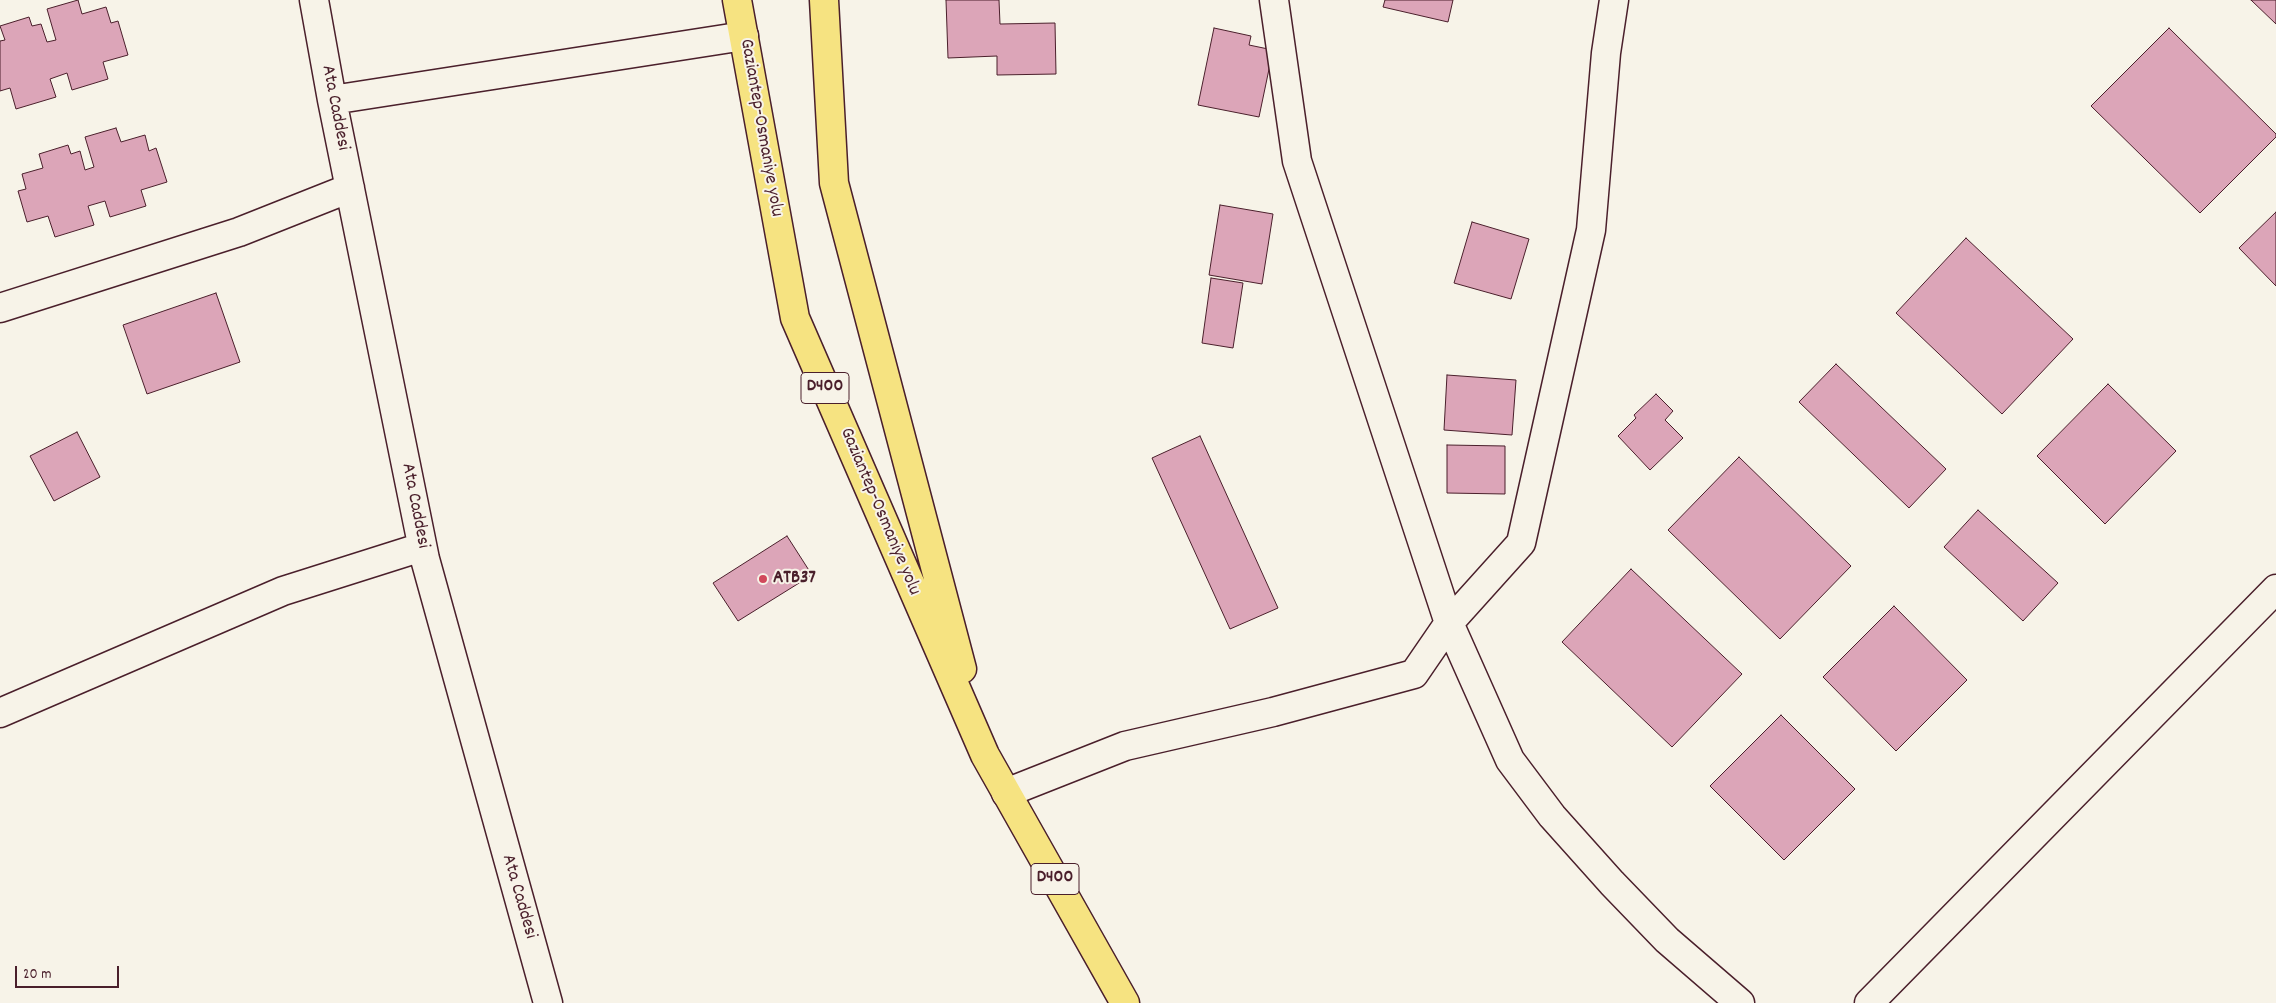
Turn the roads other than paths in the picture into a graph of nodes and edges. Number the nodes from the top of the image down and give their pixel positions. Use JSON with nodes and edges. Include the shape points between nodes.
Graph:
{"nodes":[{"id":1,"x":314,"y":0,"type":"edge"},
{"id":2,"x":737,"y":0,"type":"edge"},
{"id":3,"x":824,"y":0,"type":"edge"},
{"id":4,"x":1274,"y":0,"type":"edge"},
{"id":5,"x":1614,"y":0,"type":"edge"},
{"id":6,"x":744,"y":36,"type":"junction"},
{"id":7,"x":332,"y":100,"type":"junction"},
{"id":8,"x":350,"y":188,"type":"junction"},
{"id":9,"x":0,"y":308,"type":"edge"},
{"id":10,"x":422,"y":546,"type":"junction"},
{"id":11,"x":2276,"y":589,"type":"edge"},
{"id":12,"x":1449,"y":623,"type":"junction"},
{"id":13,"x":0,"y":713,"type":"edge"},
{"id":14,"x":985,"y":755,"type":"junction"},
{"id":15,"x":1006,"y":793,"type":"junction"},
{"id":16,"x":548,"y":1003,"type":"edge"},
{"id":17,"x":1125,"y":1003,"type":"edge"},
{"id":18,"x":1740,"y":1003,"type":"edge"},
{"id":19,"x":1869,"y":1003,"type":"edge"}],
"edges":[{"from":1,"to":7,"type":"street","name":"Ata Caddesi"},
{"from":2,"to":6,"type":"highway","name":"Gaziantep-Osmaniye yolu","number":"D400"},
{"from":3,"to":14,"type":"highway","name":"Gaziantep-Osmaniye yolu","number":"D400","via":[[834,183]]},
{"from":4,"to":12,"type":"street","via":[[1297,161]]},
{"from":5,"to":12,"type":"street","via":[[1606,53],[1591,230],[1521,543]]},
{"from":6,"to":7,"type":"street"},
{"from":6,"to":14,"type":"highway","name":"Gaziantep-Osmaniye yolu","number":"D400","via":[[795,318]]},
{"from":7,"to":8,"type":"street","name":"Ata Caddesi"},
{"from":8,"to":9,"type":"street","via":[[240,232]]},
{"from":8,"to":10,"type":"street","name":"Ata Caddesi"},
{"from":10,"to":13,"type":"street","via":[[282,591]]},
{"from":10,"to":16,"type":"street","name":"Ata Caddesi"},
{"from":11,"to":19,"type":"street"},
{"from":12,"to":15,"type":"street","via":[[1414,674],[1273,712],[1125,746]]},
{"from":12,"to":18,"type":"street","via":[[1510,760],[1552,816],[1667,940]]},
{"from":14,"to":15,"type":"highway","name":"Gaziantep-Osmaniye yolu","number":"D400"},
{"from":15,"to":17,"type":"highway","name":"Gaziantep-Osmaniye yolu","number":"D400"}]}
